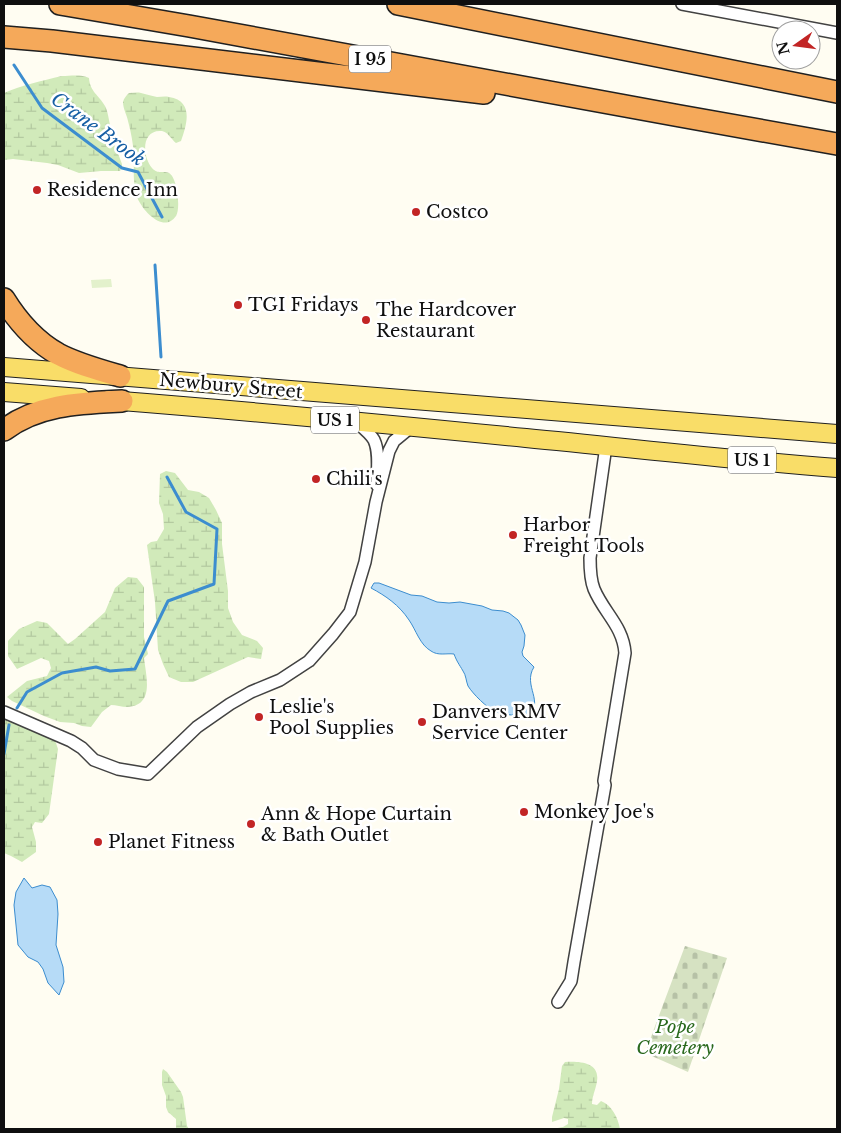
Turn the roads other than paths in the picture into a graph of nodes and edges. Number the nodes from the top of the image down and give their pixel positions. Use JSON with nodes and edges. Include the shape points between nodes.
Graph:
{"nodes":[{"id":1,"x":60,"y":4,"type":"edge"},
{"id":2,"x":398,"y":4,"type":"edge"},
{"id":3,"x":682,"y":4,"type":"edge"},
{"id":4,"x":731,"y":8,"type":"edge"},
{"id":5,"x":837,"y":33,"type":"edge"},
{"id":6,"x":4,"y":37,"type":"edge"},
{"id":7,"x":837,"y":92,"type":"edge"},
{"id":8,"x":680,"y":116,"type":"junction"},
{"id":9,"x":837,"y":144,"type":"edge"},
{"id":10,"x":4,"y":299,"type":"edge"},
{"id":11,"x":4,"y":367,"type":"edge"},
{"id":12,"x":120,"y":376,"type":"junction"},
{"id":13,"x":4,"y":392,"type":"edge"},
{"id":14,"x":122,"y":401,"type":"junction"},
{"id":15,"x":356,"y":422,"type":"junction"},
{"id":16,"x":411,"y":427,"type":"junction"},
{"id":17,"x":4,"y":430,"type":"edge"},
{"id":18,"x":837,"y":434,"type":"edge"},
{"id":19,"x":606,"y":446,"type":"junction"},
{"id":20,"x":837,"y":468,"type":"edge"},
{"id":21,"x":376,"y":502,"type":"junction"},
{"id":22,"x":4,"y":712,"type":"edge"},
{"id":23,"x":558,"y":1002,"type":"dead end"}],
"edges":[{"from":1,"to":8,"type":"highway","number":"I 95"},
{"from":2,"to":7,"type":"highway"},
{"from":3,"to":4,"type":"street"},
{"from":4,"to":5,"type":"street"},
{"from":6,"to":8,"type":"highway"},
{"from":8,"to":9,"type":"highway","number":"I 95"},
{"from":10,"to":12,"type":"highway","via":[[22,324],[58,354]]},
{"from":11,"to":12,"type":"main road","name":"Newbury Street","number":"US 1"},
{"from":12,"to":18,"type":"main road","name":"Newbury Street","number":"US 1"},
{"from":13,"to":14,"type":"main road","name":"Newbury Street","number":"US 1"},
{"from":14,"to":15,"type":"main road","name":"Newbury Street","number":"US 1"},
{"from":14,"to":17,"type":"highway","via":[[49,408],[22,418]]},
{"from":15,"to":16,"type":"main road","name":"Newbury Street","number":"US 1"},
{"from":15,"to":21,"type":"street","via":[[374,439],[377,450]]},
{"from":16,"to":19,"type":"main road","name":"Newbury Street","number":"US 1"},
{"from":16,"to":21,"type":"street","via":[[389,451]]},
{"from":19,"to":20,"type":"main road","name":"Newbury Street","number":"US 1"},
{"from":19,"to":23,"type":"street","via":[[590,575],[601,602],[622,635],[625,653],[574,962],[570,981]]},
{"from":21,"to":22,"type":"street","via":[[365,562],[350,612],[333,634],[298,669],[251,692],[198,727],[148,774],[118,769],[94,760],[71,741]]}]}
